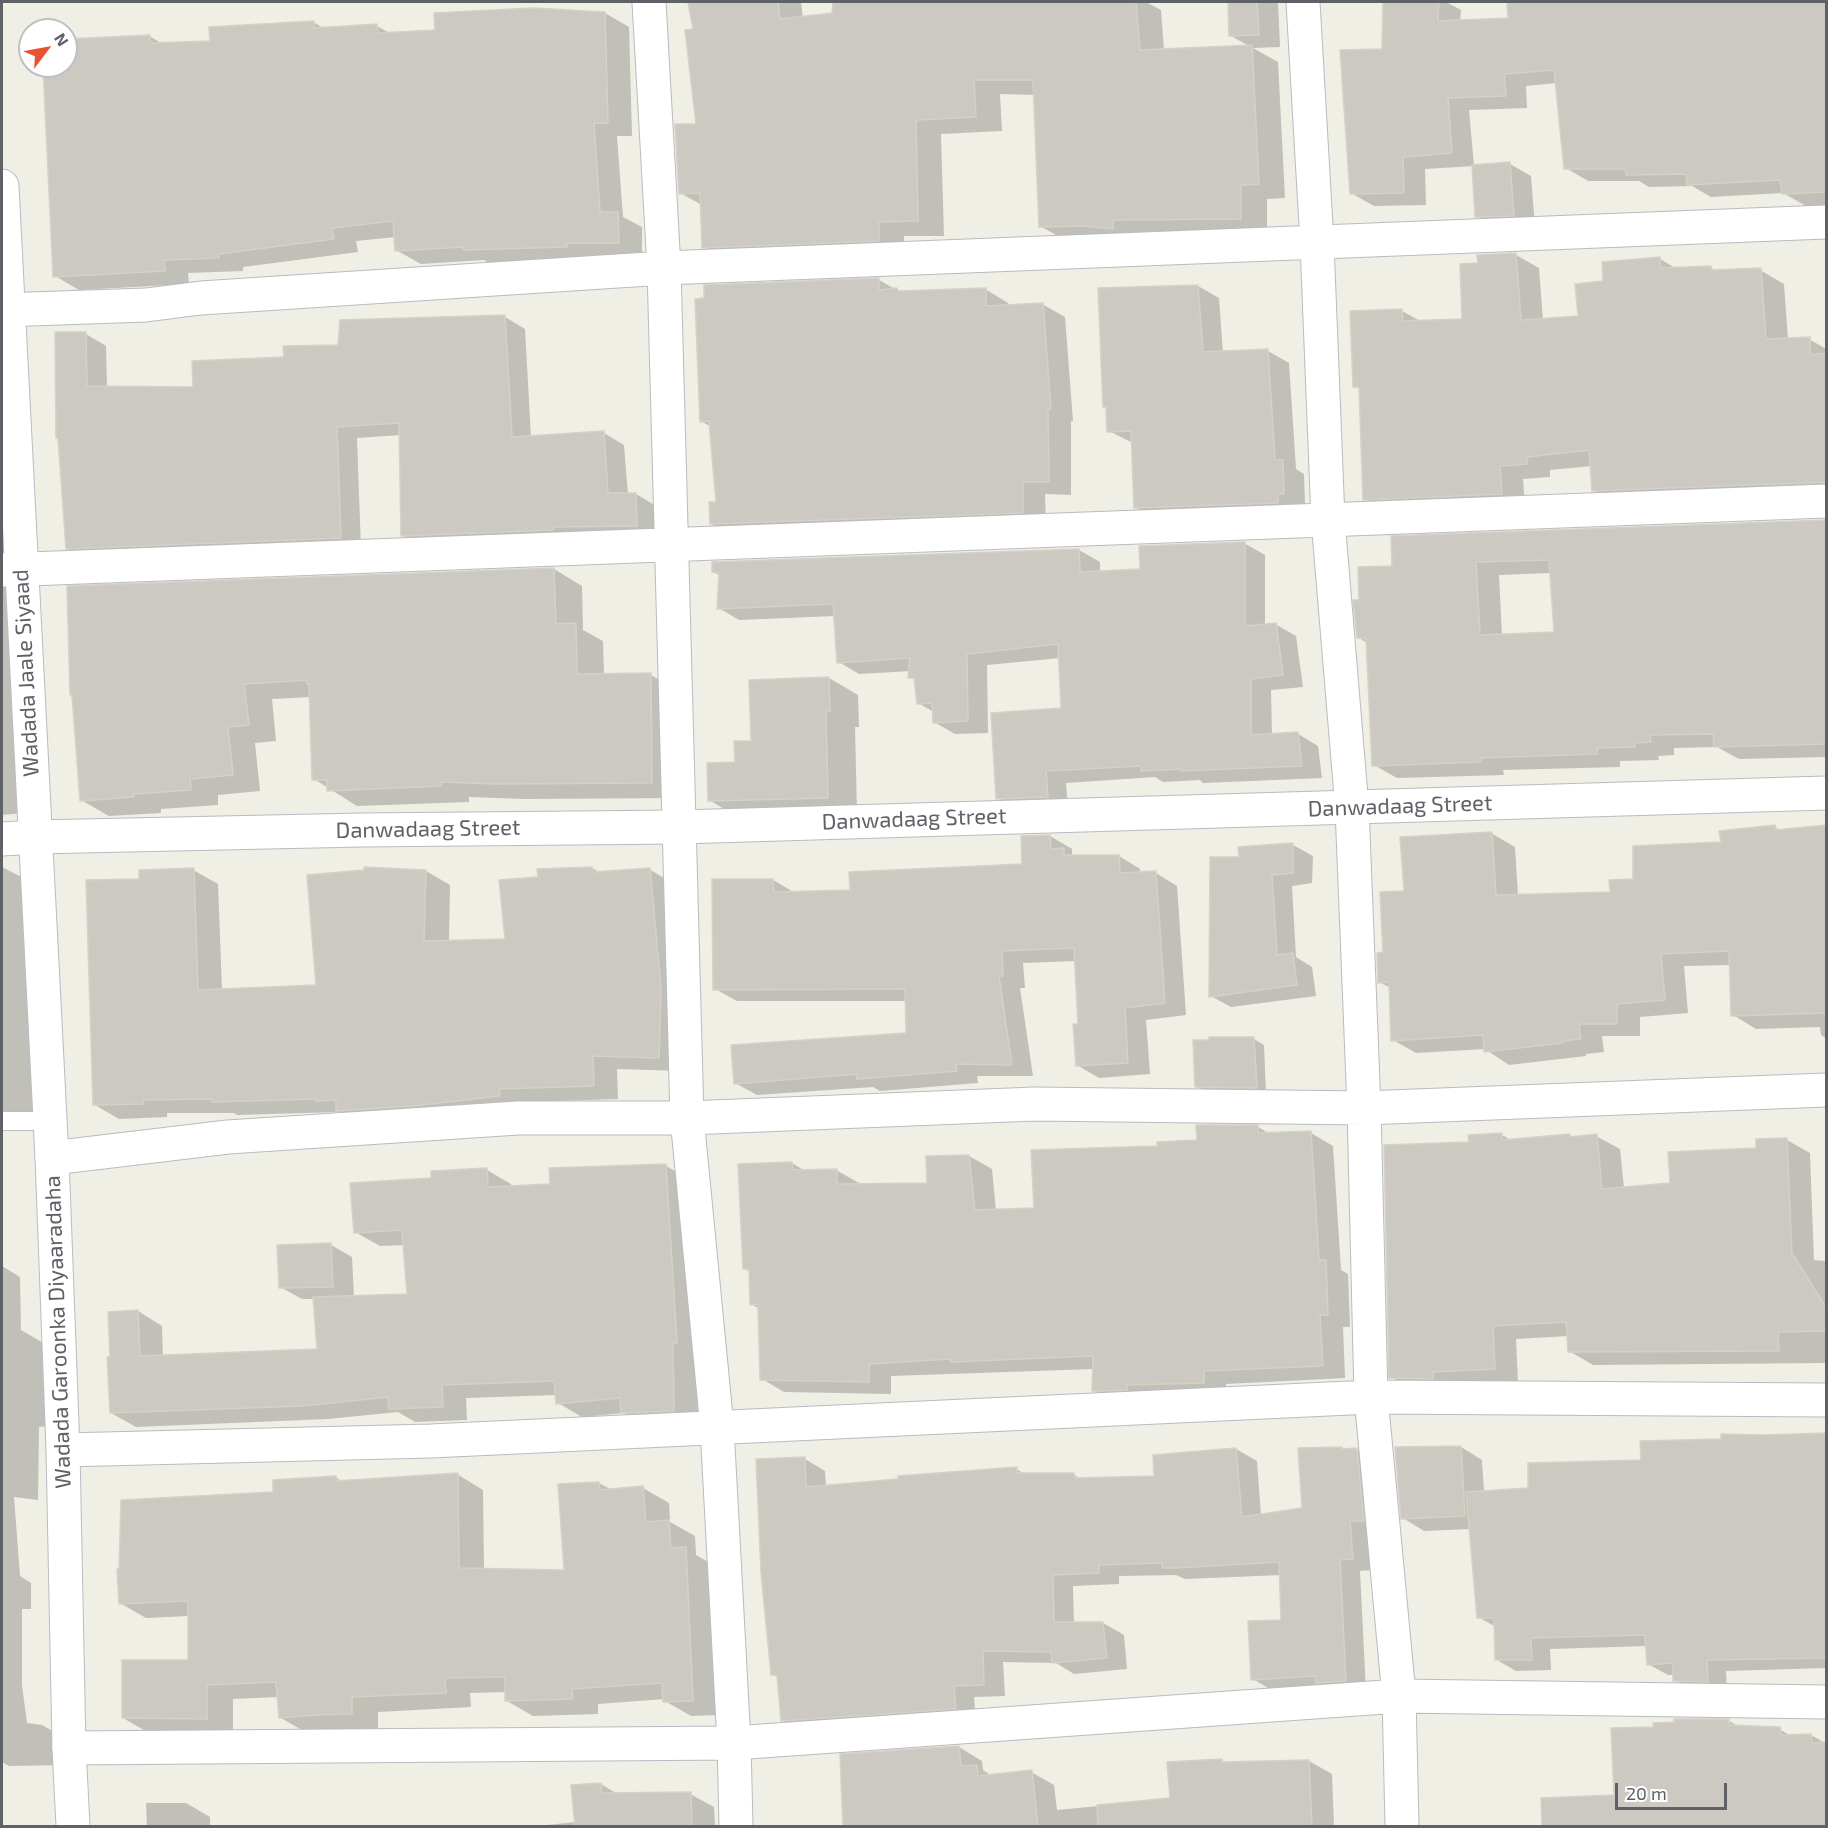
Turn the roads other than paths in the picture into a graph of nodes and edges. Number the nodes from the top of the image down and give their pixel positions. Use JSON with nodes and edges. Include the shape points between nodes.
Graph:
{"nodes":[{"id":1,"x":649,"y":2,"type":"edge"},
{"id":2,"x":1303,"y":2,"type":"edge"},
{"id":3,"x":2,"y":186,"type":"edge"},
{"id":4,"x":1827,"y":222,"type":"edge"},
{"id":5,"x":1317,"y":243,"type":"junction"},
{"id":6,"x":664,"y":268,"type":"junction"},
{"id":7,"x":4,"y":310,"type":"edge"},
{"id":8,"x":1827,"y":501,"type":"edge"},
{"id":9,"x":1328,"y":520,"type":"junction"},
{"id":10,"x":672,"y":545,"type":"junction"},
{"id":11,"x":11,"y":569,"type":"edge"},
{"id":12,"x":1827,"y":793,"type":"edge"},
{"id":13,"x":1352,"y":808,"type":"junction"},
{"id":14,"x":679,"y":827,"type":"junction"},
{"id":15,"x":35,"y":837,"type":"junction"},
{"id":16,"x":2,"y":839,"type":"edge"},
{"id":17,"x":1827,"y":1090,"type":"edge"},
{"id":18,"x":1364,"y":1108,"type":"junction"},
{"id":19,"x":687,"y":1118,"type":"junction"},
{"id":20,"x":2,"y":1121,"type":"edge"},
{"id":21,"x":50,"y":1121,"type":"junction"},
{"id":22,"x":52,"y":1158,"type":"junction"},
{"id":23,"x":1371,"y":1397,"type":"junction"},
{"id":24,"x":1827,"y":1400,"type":"edge"},
{"id":25,"x":717,"y":1427,"type":"junction"},
{"id":26,"x":63,"y":1450,"type":"junction"},
{"id":27,"x":1399,"y":1696,"type":"junction"},
{"id":28,"x":1827,"y":1702,"type":"edge"},
{"id":29,"x":734,"y":1743,"type":"junction"},
{"id":30,"x":69,"y":1748,"type":"junction"},
{"id":31,"x":74,"y":1827,"type":"edge"},
{"id":32,"x":736,"y":1827,"type":"edge"},
{"id":33,"x":1402,"y":1827,"type":"edge"}],
"edges":[{"from":1,"to":6,"type":"street"},
{"from":2,"to":5,"type":"street"},
{"from":3,"to":7,"type":"street","name":"Wadada Jaale Siyaad"},
{"from":4,"to":5,"type":"street"},
{"from":5,"to":6,"type":"street"},
{"from":5,"to":9,"type":"street"},
{"from":6,"to":7,"type":"street","via":[[247,294],[147,305]]},
{"from":6,"to":10,"type":"street"},
{"from":7,"to":11,"type":"street","name":"Wadada Jaale Siyaad"},
{"from":8,"to":9,"type":"street"},
{"from":9,"to":10,"type":"street"},
{"from":9,"to":13,"type":"street"},
{"from":10,"to":11,"type":"street"},
{"from":10,"to":14,"type":"street"},
{"from":11,"to":15,"type":"street","name":"Wadada Jaale Siyaad"},
{"from":12,"to":13,"type":"street","name":"Danwadaag Street"},
{"from":13,"to":14,"type":"street","name":"Danwadaag Street"},
{"from":13,"to":18,"type":"street"},
{"from":14,"to":15,"type":"street","name":"Danwadaag Street"},
{"from":14,"to":19,"type":"street"},
{"from":15,"to":16,"type":"street","name":"Danwadaag Street"},
{"from":15,"to":21,"type":"street","name":"Wadada Garoonka Diyaaradaha"},
{"from":17,"to":18,"type":"street"},
{"from":18,"to":19,"type":"street","via":[[1035,1104]]},
{"from":18,"to":23,"type":"street"},
{"from":19,"to":22,"type":"street","via":[[518,1118],[228,1137]]},
{"from":19,"to":25,"type":"street"},
{"from":20,"to":21,"type":"lane"},
{"from":21,"to":22,"type":"street","name":"Wadada Garoonka Diyaaradaha"},
{"from":22,"to":26,"type":"street","name":"Wadada Garoonka Diyaaradaha"},
{"from":23,"to":24,"type":"street"},
{"from":23,"to":25,"type":"street"},
{"from":23,"to":27,"type":"street"},
{"from":25,"to":26,"type":"street","via":[[431,1441]]},
{"from":25,"to":29,"type":"street"},
{"from":26,"to":30,"type":"street","name":"Wadada Garoonka Diyaaradaha"},
{"from":27,"to":28,"type":"street"},
{"from":27,"to":29,"type":"street"},
{"from":27,"to":33,"type":"street"},
{"from":29,"to":30,"type":"street"},
{"from":29,"to":32,"type":"street"},
{"from":30,"to":31,"type":"street","name":"Wadada Garoonka Diyaaradaha"}]}
